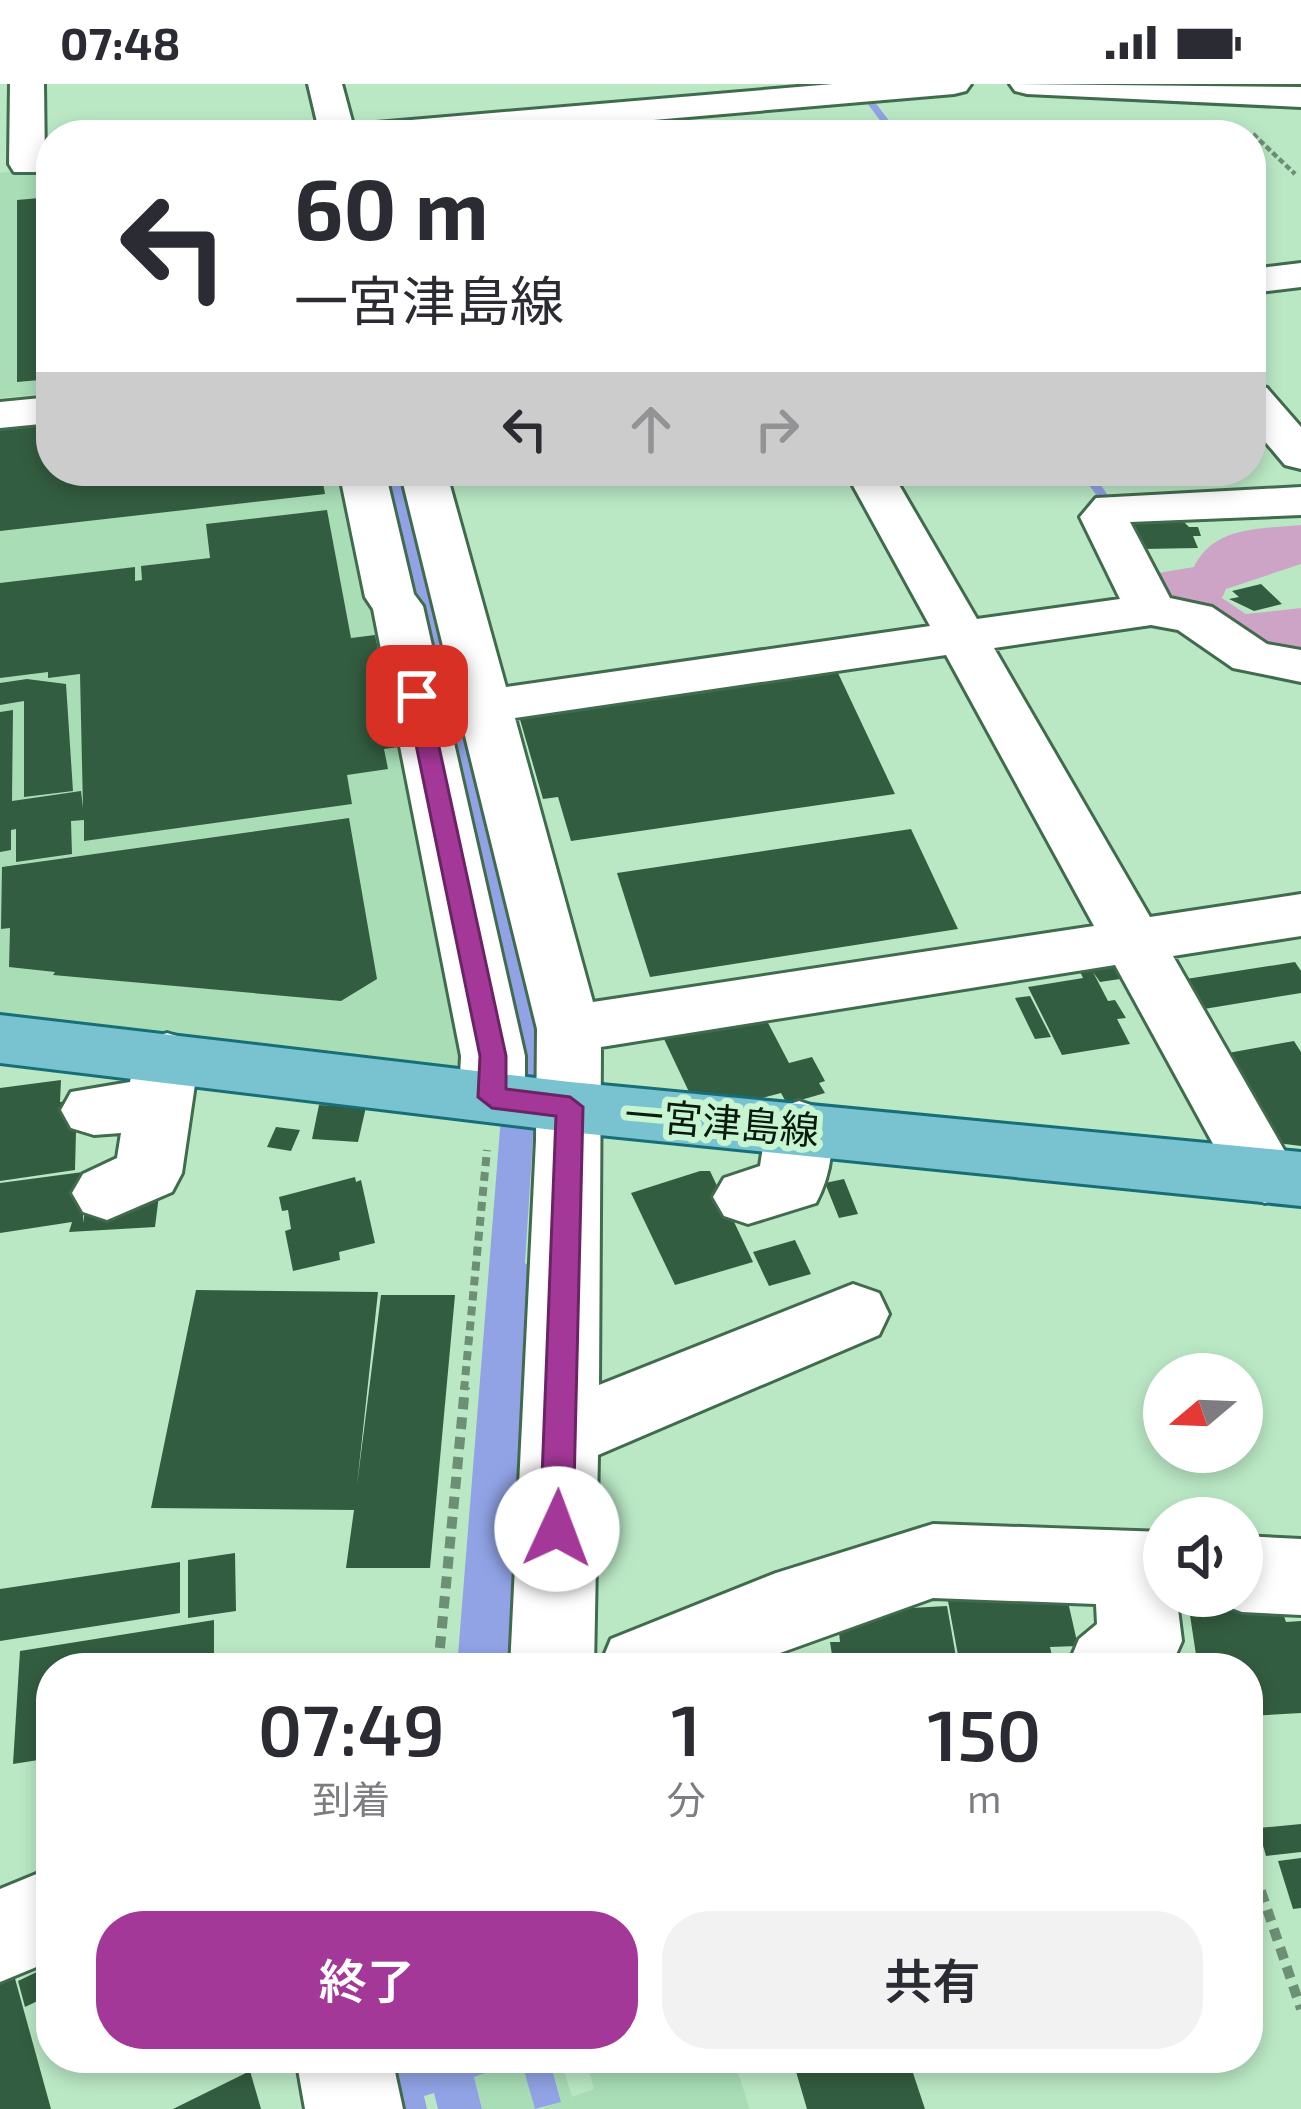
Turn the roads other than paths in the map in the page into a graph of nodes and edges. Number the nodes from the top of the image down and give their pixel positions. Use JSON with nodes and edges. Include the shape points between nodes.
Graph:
{"nodes":[{"id":1,"x":27,"y":84,"type":"edge"},
{"id":2,"x":325,"y":84,"type":"edge"},
{"id":3,"x":954,"y":84,"type":"edge"},
{"id":4,"x":1301,"y":97,"type":"edge"},
{"id":5,"x":1012,"y":101,"type":"edge"},
{"id":6,"x":734,"y":104,"type":"junction"},
{"id":7,"x":334,"y":120,"type":"edge"},
{"id":8,"x":538,"y":120,"type":"edge"},
{"id":9,"x":744,"y":120,"type":"edge"},
{"id":10,"x":26,"y":164,"type":"edge"},
{"id":11,"x":1301,"y":275,"type":"edge"},
{"id":12,"x":1266,"y":278,"type":"edge"},
{"id":13,"x":36,"y":398,"type":"edge"},
{"id":14,"x":0,"y":402,"type":"edge"},
{"id":15,"x":36,"y":411,"type":"edge"},
{"id":16,"x":1266,"y":414,"type":"edge"},
{"id":17,"x":0,"y":415,"type":"edge"},
{"id":18,"x":1301,"y":455,"type":"edge"},
{"id":19,"x":365,"y":486,"type":"edge"},
{"id":20,"x":428,"y":486,"type":"edge"},
{"id":21,"x":876,"y":486,"type":"edge"},
{"id":22,"x":1301,"y":501,"type":"edge"},
{"id":23,"x":1151,"y":610,"type":"junction"},
{"id":24,"x":962,"y":638,"type":"junction"},
{"id":25,"x":1301,"y":666,"type":"edge"},
{"id":26,"x":485,"y":706,"type":"junction"},
{"id":27,"x":1301,"y":914,"type":"edge"},
{"id":28,"x":1135,"y":943,"type":"junction"},
{"id":29,"x":568,"y":1029,"type":"junction"},
{"id":30,"x":0,"y":1039,"type":"edge"},
{"id":31,"x":163,"y":1081,"type":"junction"},
{"id":32,"x":528,"y":1102,"type":"junction"},
{"id":33,"x":94,"y":1111,"type":"dead end"},
{"id":34,"x":799,"y":1127,"type":"junction"},
{"id":35,"x":1283,"y":1178,"type":"edge"},
{"id":36,"x":107,"y":1192,"type":"dead end"},
{"id":37,"x":748,"y":1197,"type":"dead end"},
{"id":38,"x":853,"y":1314,"type":"dead end"},
{"id":39,"x":560,"y":1436,"type":"junction"},
{"id":40,"x":1143,"y":1568,"type":"edge"},
{"id":41,"x":1263,"y":1575,"type":"edge"},
{"id":42,"x":1301,"y":1577,"type":"edge"},
{"id":43,"x":1143,"y":1617,"type":"edge"},
{"id":44,"x":771,"y":1642,"type":"edge"},
{"id":45,"x":553,"y":1653,"type":"edge"},
{"id":46,"x":716,"y":1653,"type":"edge"},
{"id":47,"x":1126,"y":1653,"type":"edge"},
{"id":48,"x":36,"y":1920,"type":"edge"},
{"id":49,"x":0,"y":1936,"type":"edge"},
{"id":50,"x":347,"y":2073,"type":"edge"},
{"id":51,"x":355,"y":2109,"type":"edge"}],
"edges":[{"from":1,"to":10,"type":"street"},
{"from":2,"to":7,"type":"street"},
{"from":3,"to":6,"type":"street"},
{"from":4,"to":5,"type":"street"},
{"from":6,"to":8,"type":"street"},
{"from":6,"to":9,"type":"street"},
{"from":11,"to":12,"type":"street"},
{"from":13,"to":14,"type":"street"},
{"from":15,"to":17,"type":"street"},
{"from":16,"to":18,"type":"street"},
{"from":19,"to":32,"type":"street","via":[[493,1056]]},
{"from":20,"to":26,"type":"street"},
{"from":21,"to":24,"type":"street"},
{"from":22,"to":23,"type":"street","via":[[1113,508],[1104,517]]},
{"from":23,"to":24,"type":"street"},
{"from":23,"to":25,"type":"street","via":[[1194,618],[1251,657]]},
{"from":24,"to":26,"type":"street"},
{"from":24,"to":28,"type":"street"},
{"from":26,"to":29,"type":"street"},
{"from":27,"to":28,"type":"street"},
{"from":28,"to":29,"type":"street"},
{"from":28,"to":35,"type":"street"},
{"from":29,"to":32,"type":"street"},
{"from":30,"to":31,"type":"main road","name":"一宮津島線"},
{"from":31,"to":32,"type":"main road","name":"一宮津島線"},
{"from":31,"to":33,"type":"street"},
{"from":31,"to":36,"type":"street","via":[[148,1173]]},
{"from":32,"to":34,"type":"main road","name":"一宮津島線"},
{"from":32,"to":39,"type":"street"},
{"from":34,"to":35,"type":"main road","name":"一宮津島線"},
{"from":34,"to":37,"type":"street","via":[[792,1184]]},
{"from":38,"to":39,"type":"street"},
{"from":39,"to":45,"type":"street"},
{"from":40,"to":44,"type":"street","via":[[933,1561]]},
{"from":41,"to":42,"type":"street"},
{"from":43,"to":47,"type":"street","via":[[1140,1641]]},
{"from":44,"to":46,"type":"street"},
{"from":48,"to":49,"type":"street"},
{"from":50,"to":51,"type":"street"}]}
